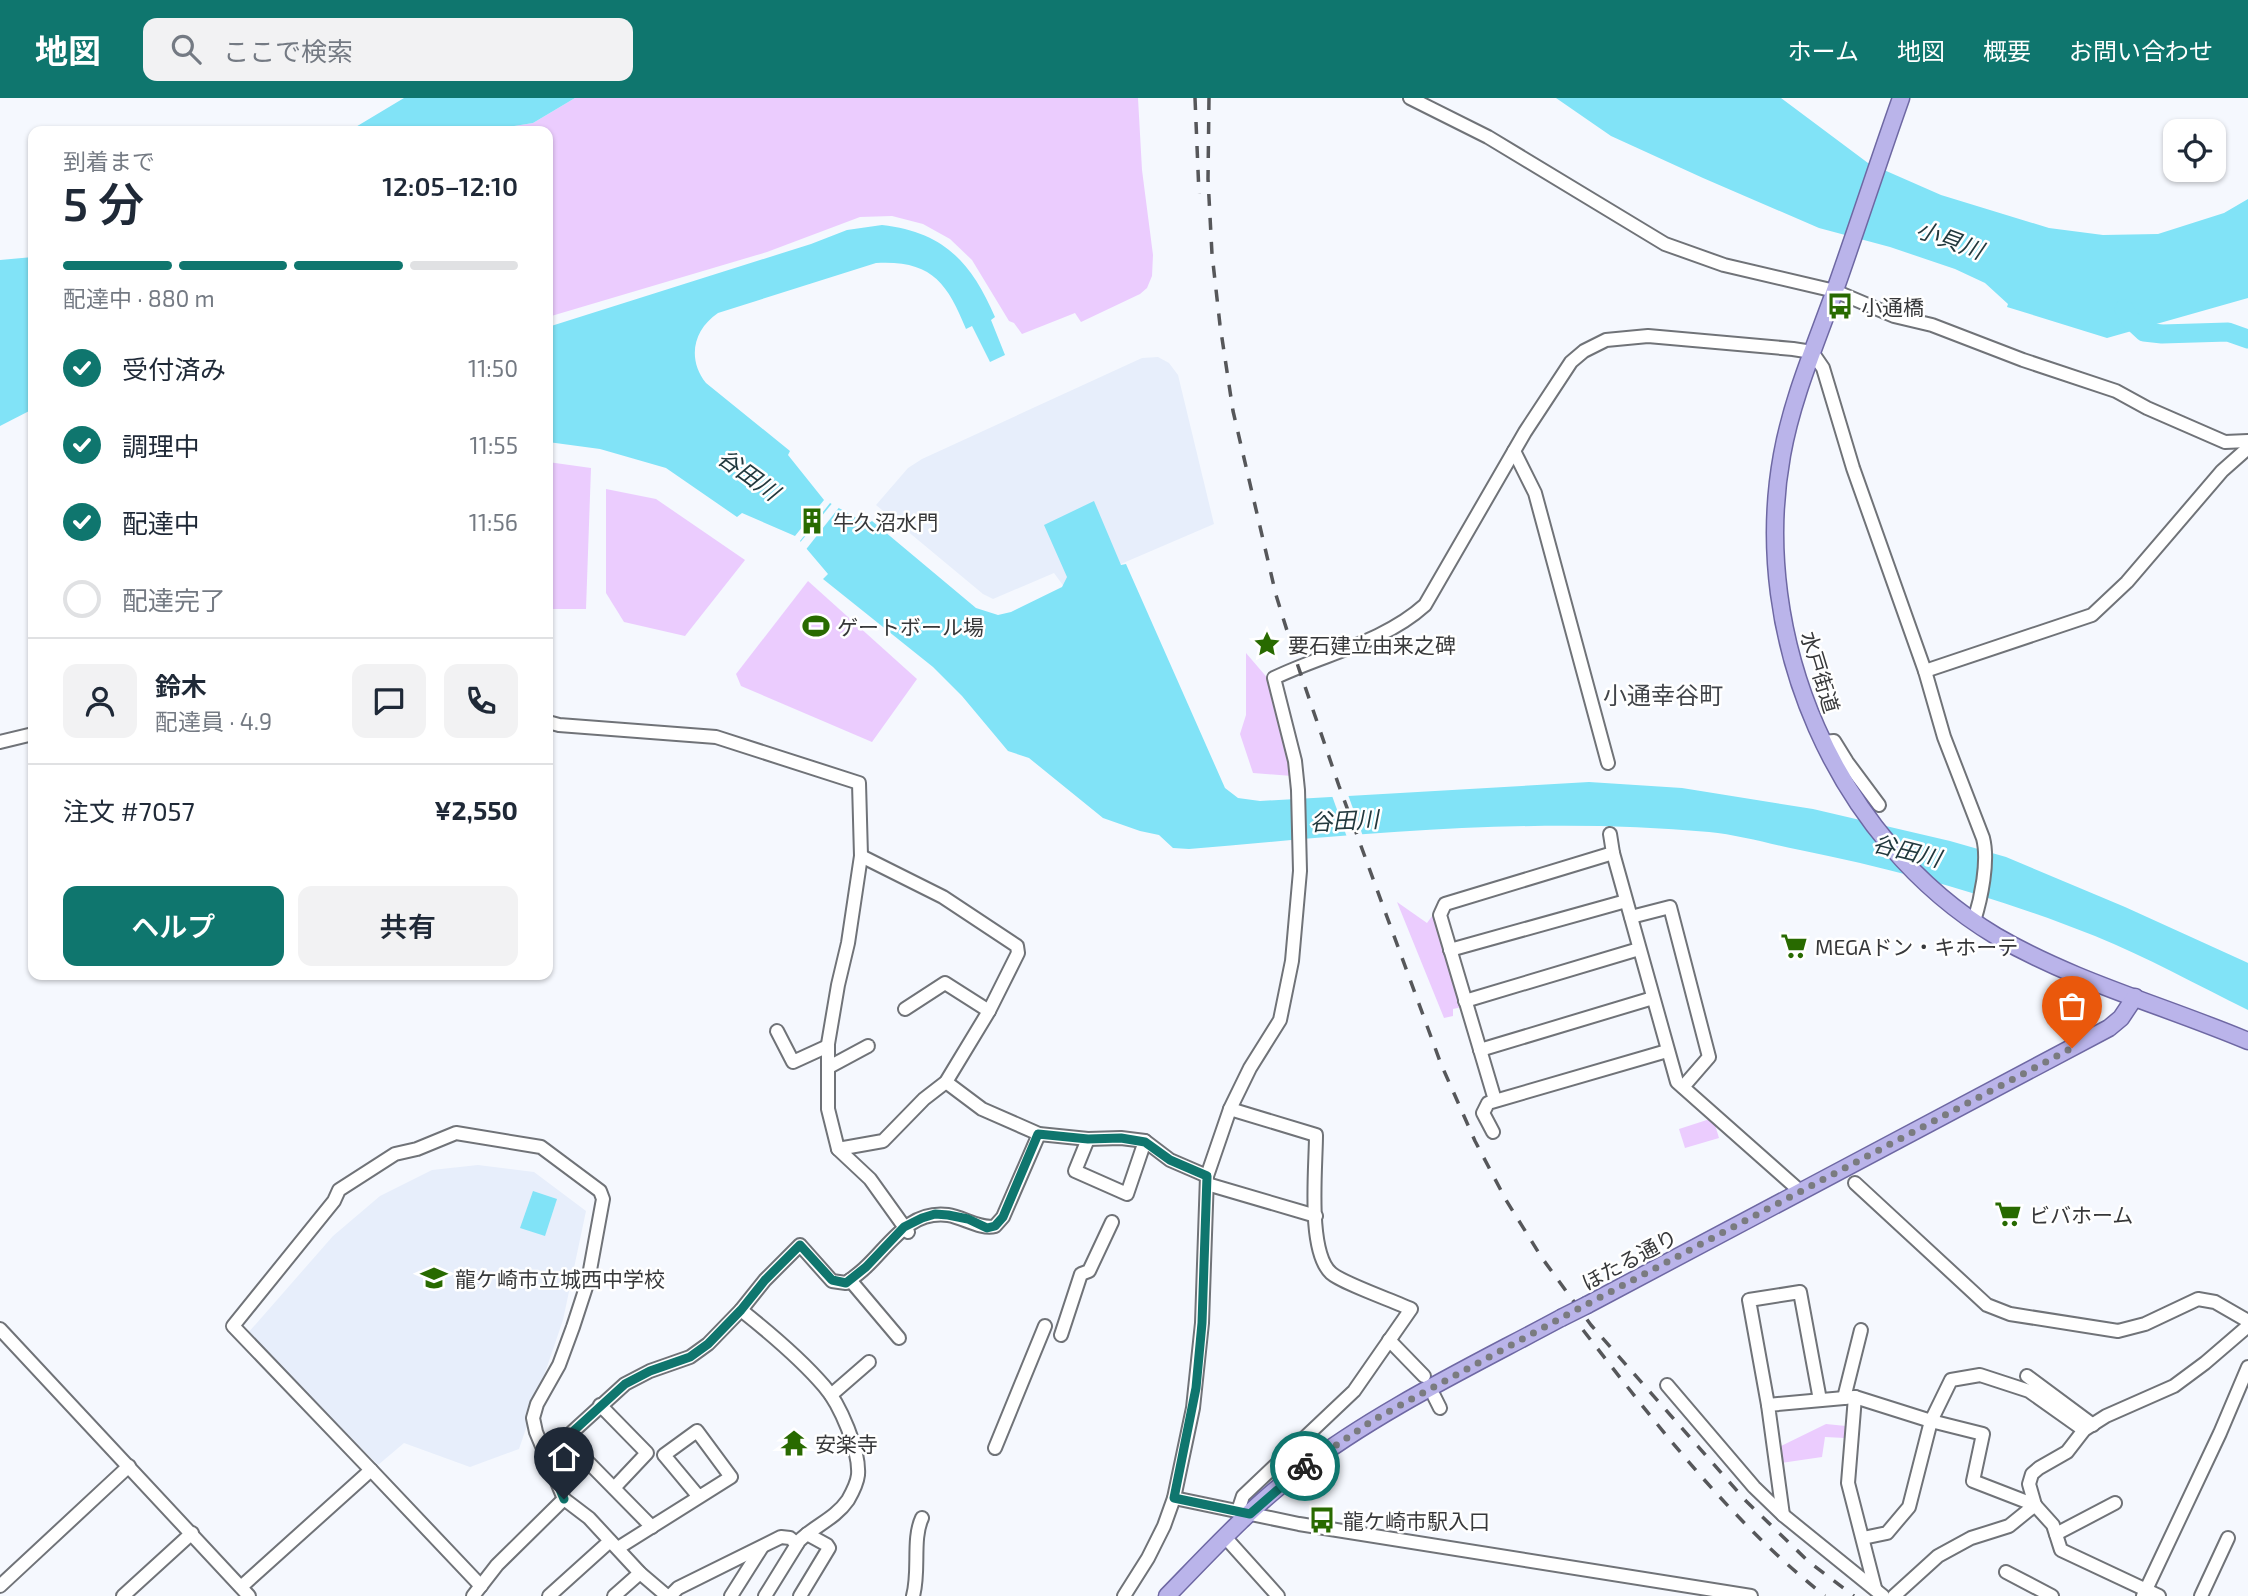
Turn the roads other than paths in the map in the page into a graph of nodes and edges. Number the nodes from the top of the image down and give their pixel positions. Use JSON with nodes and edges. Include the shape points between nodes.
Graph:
{"nodes":[{"id":1,"x":1410,"y":98,"type":"edge"},
{"id":2,"x":1901,"y":98,"type":"edge"},
{"id":3,"x":1835,"y":291,"type":"junction"},
{"id":4,"x":1812,"y":352,"type":"junction"},
{"id":5,"x":2248,"y":441,"type":"edge"},
{"id":6,"x":2248,"y":448,"type":"edge"},
{"id":7,"x":1514,"y":451,"type":"junction"},
{"id":8,"x":1925,"y":671,"type":"junction"},
{"id":9,"x":553,"y":723,"type":"edge"},
{"id":10,"x":28,"y":735,"type":"edge"},
{"id":11,"x":0,"y":742,"type":"edge"},
{"id":12,"x":1822,"y":742,"type":"junction"},
{"id":13,"x":1608,"y":763,"type":"dead end"},
{"id":14,"x":1879,"y":804,"type":"dead end"},
{"id":15,"x":1610,"y":834,"type":"dead end"},
{"id":16,"x":1613,"y":853,"type":"junction"},
{"id":17,"x":861,"y":856,"type":"junction"},
{"id":18,"x":1626,"y":901,"type":"junction"},
{"id":19,"x":1631,"y":917,"type":"junction"},
{"id":20,"x":1974,"y":921,"type":"junction"},
{"id":21,"x":1639,"y":949,"type":"junction"},
{"id":22,"x":1451,"y":950,"type":"junction"},
{"id":23,"x":2135,"y":997,"type":"junction"},
{"id":24,"x":1653,"y":998,"type":"junction"},
{"id":25,"x":1465,"y":1001,"type":"junction"},
{"id":26,"x":905,"y":1009,"type":"dead end"},
{"id":27,"x":989,"y":1011,"type":"junction"},
{"id":28,"x":777,"y":1031,"type":"dead end"},
{"id":29,"x":2248,"y":1041,"type":"edge"},
{"id":30,"x":868,"y":1045,"type":"dead end"},
{"id":31,"x":828,"y":1046,"type":"junction"},
{"id":32,"x":1480,"y":1050,"type":"junction"},
{"id":33,"x":1667,"y":1051,"type":"junction"},
{"id":34,"x":829,"y":1067,"type":"junction"},
{"id":35,"x":946,"y":1082,"type":"junction"},
{"id":36,"x":1683,"y":1087,"type":"junction"},
{"id":37,"x":1495,"y":1100,"type":"junction"},
{"id":38,"x":1230,"y":1109,"type":"junction"},
{"id":39,"x":1493,"y":1132,"type":"dead end"},
{"id":40,"x":1038,"y":1134,"type":"junction"},
{"id":41,"x":1088,"y":1139,"type":"junction"},
{"id":42,"x":1145,"y":1142,"type":"junction"},
{"id":43,"x":838,"y":1149,"type":"junction"},
{"id":44,"x":1207,"y":1180,"type":"junction"},
{"id":45,"x":1855,"y":1183,"type":"dead end"},
{"id":46,"x":1800,"y":1191,"type":"junction"},
{"id":47,"x":1316,"y":1216,"type":"junction"},
{"id":48,"x":1112,"y":1222,"type":"dead end"},
{"id":49,"x":906,"y":1229,"type":"junction"},
{"id":50,"x":850,"y":1280,"type":"junction"},
{"id":51,"x":741,"y":1310,"type":"junction"},
{"id":52,"x":2248,"y":1323,"type":"edge"},
{"id":53,"x":1045,"y":1326,"type":"dead end"},
{"id":54,"x":0,"y":1329,"type":"edge"},
{"id":55,"x":1861,"y":1330,"type":"dead end"},
{"id":56,"x":1061,"y":1335,"type":"dead end"},
{"id":57,"x":899,"y":1338,"type":"dead end"},
{"id":58,"x":1389,"y":1340,"type":"junction"},
{"id":59,"x":869,"y":1362,"type":"dead end"},
{"id":60,"x":2248,"y":1367,"type":"edge"},
{"id":61,"x":1424,"y":1376,"type":"dead end"},
{"id":62,"x":2027,"y":1376,"type":"dead end"},
{"id":63,"x":1667,"y":1385,"type":"dead end"},
{"id":64,"x":831,"y":1395,"type":"junction"},
{"id":65,"x":1850,"y":1398,"type":"junction"},
{"id":66,"x":1820,"y":1401,"type":"junction"},
{"id":67,"x":600,"y":1405,"type":"junction"},
{"id":68,"x":1768,"y":1405,"type":"junction"},
{"id":69,"x":1931,"y":1421,"type":"junction"},
{"id":70,"x":2089,"y":1427,"type":"junction"},
{"id":71,"x":995,"y":1448,"type":"dead end"},
{"id":72,"x":546,"y":1456,"type":"junction"},
{"id":73,"x":587,"y":1461,"type":"dead end"},
{"id":74,"x":129,"y":1466,"type":"junction"},
{"id":75,"x":371,"y":1470,"type":"junction"},
{"id":76,"x":614,"y":1488,"type":"junction"},
{"id":77,"x":699,"y":1497,"type":"junction"},
{"id":78,"x":1174,"y":1498,"type":"junction"},
{"id":79,"x":564,"y":1499,"type":"junction"},
{"id":80,"x":2115,"y":1503,"type":"dead end"},
{"id":81,"x":2035,"y":1505,"type":"junction"},
{"id":82,"x":1244,"y":1513,"type":"junction"},
{"id":83,"x":1783,"y":1515,"type":"junction"},
{"id":84,"x":922,"y":1518,"type":"dead end"},
{"id":85,"x":652,"y":1527,"type":"junction"},
{"id":86,"x":192,"y":1533,"type":"junction"},
{"id":87,"x":807,"y":1534,"type":"junction"},
{"id":88,"x":2056,"y":1534,"type":"junction"},
{"id":89,"x":1225,"y":1537,"type":"junction"},
{"id":90,"x":1863,"y":1538,"type":"junction"},
{"id":91,"x":2228,"y":1538,"type":"dead end"},
{"id":92,"x":797,"y":1544,"type":"junction"},
{"id":93,"x":614,"y":1545,"type":"junction"},
{"id":94,"x":762,"y":1547,"type":"junction"},
{"id":95,"x":640,"y":1573,"type":"junction"},
{"id":96,"x":2006,"y":1573,"type":"dead end"},
{"id":97,"x":0,"y":1587,"type":"edge"},
{"id":98,"x":477,"y":1591,"type":"edge"},
{"id":99,"x":245,"y":1592,"type":"edge"},
{"id":100,"x":1879,"y":1592,"type":"edge"},
{"id":101,"x":2144,"y":1593,"type":"edge"},
{"id":102,"x":6,"y":1596,"type":"edge"},
{"id":103,"x":123,"y":1596,"type":"edge"},
{"id":104,"x":549,"y":1596,"type":"edge"},
{"id":105,"x":614,"y":1596,"type":"edge"},
{"id":106,"x":668,"y":1596,"type":"edge"},
{"id":107,"x":731,"y":1596,"type":"edge"},
{"id":108,"x":765,"y":1596,"type":"edge"},
{"id":109,"x":800,"y":1596,"type":"edge"},
{"id":110,"x":913,"y":1596,"type":"edge"},
{"id":111,"x":1124,"y":1596,"type":"edge"},
{"id":112,"x":1167,"y":1596,"type":"edge"},
{"id":113,"x":1278,"y":1596,"type":"edge"},
{"id":114,"x":1751,"y":1596,"type":"edge"},
{"id":115,"x":1894,"y":1596,"type":"edge"},
{"id":116,"x":2052,"y":1596,"type":"edge"},
{"id":117,"x":2159,"y":1596,"type":"edge"},
{"id":118,"x":2201,"y":1596,"type":"edge"}],
"edges":[{"from":1,"to":3,"type":"street","via":[[1488,137],[1665,244],[1724,265]]},
{"from":2,"to":3,"type":"main road","name":"水戸街道"},
{"from":3,"to":4,"type":"main road","name":"水戸街道"},
{"from":3,"to":5,"type":"street","via":[[1894,316],[1932,325],[2116,391],[2225,442]]},
{"from":4,"to":7,"type":"street","via":[[1648,335],[1606,340],[1571,362]]},
{"from":4,"to":8,"type":"street","via":[[1826,377]]},
{"from":4,"to":12,"type":"main road","name":"水戸街道","via":[[1788,428],[1776,537],[1789,644]]},
{"from":6,"to":8,"type":"street","via":[[2221,471],[2127,582],[2092,615]]},
{"from":7,"to":13,"type":"street","via":[[1535,493]]},
{"from":7,"to":38,"type":"street","via":[[1425,605],[1381,634],[1274,678],[1298,790],[1300,849],[1292,961],[1280,1020]]},
{"from":8,"to":20,"type":"street","via":[[1985,848]]},
{"from":9,"to":17,"type":"street","via":[[716,737],[859,783]]},
{"from":10,"to":11,"type":"street"},
{"from":12,"to":14,"type":"street","via":[[1834,741]]},
{"from":12,"to":20,"type":"main road","name":"水戸街道","via":[[1880,832],[1904,860]]},
{"from":15,"to":16,"type":"street"},
{"from":16,"to":18,"type":"street"},
{"from":16,"to":22,"type":"street","via":[[1445,904],[1440,915]]},
{"from":17,"to":27,"type":"street","via":[[943,897],[1017,946],[1018,953]]},
{"from":17,"to":31,"type":"street"},
{"from":18,"to":19,"type":"street"},
{"from":18,"to":22,"type":"street"},
{"from":19,"to":21,"type":"street"},
{"from":19,"to":36,"type":"street","via":[[1670,906],[1709,1057]]},
{"from":20,"to":23,"type":"main road","name":"水戸街道","via":[[2038,957]]},
{"from":21,"to":24,"type":"street"},
{"from":21,"to":25,"type":"street"},
{"from":22,"to":25,"type":"street"},
{"from":23,"to":29,"type":"main road","name":"水戸街道"},
{"from":23,"to":46,"type":"main road","name":"ほたる通り","via":[[2109,1028]]},
{"from":24,"to":32,"type":"street"},
{"from":24,"to":33,"type":"street"},
{"from":25,"to":32,"type":"street"},
{"from":26,"to":27,"type":"street","via":[[945,983]]},
{"from":27,"to":35,"type":"street"},
{"from":28,"to":31,"type":"street","via":[[793,1062]]},
{"from":30,"to":34,"type":"street"},
{"from":31,"to":34,"type":"street"},
{"from":32,"to":37,"type":"street"},
{"from":33,"to":36,"type":"street"},
{"from":33,"to":37,"type":"street"},
{"from":34,"to":43,"type":"street","via":[[828,1108]]},
{"from":35,"to":40,"type":"street","via":[[982,1110]]},
{"from":35,"to":43,"type":"street","via":[[883,1141]]},
{"from":36,"to":46,"type":"street"},
{"from":37,"to":39,"type":"street","via":[[1483,1113]]},
{"from":38,"to":44,"type":"street"},
{"from":38,"to":47,"type":"street","via":[[1316,1135]]},
{"from":40,"to":41,"type":"street"},
{"from":40,"to":49,"type":"street","via":[[995,1226],[987,1228],[968,1219],[935,1214]]},
{"from":41,"to":42,"type":"street"},
{"from":41,"to":42,"type":"street","via":[[1076,1171],[1127,1194]]},
{"from":42,"to":44,"type":"street"},
{"from":43,"to":49,"type":"street","via":[[870,1179]]},
{"from":44,"to":47,"type":"street"},
{"from":44,"to":78,"type":"street","via":[[1196,1388]]},
{"from":45,"to":52,"type":"street","via":[[1987,1305],[2010,1314],[2118,1331],[2145,1324],[2198,1299],[2215,1302]]},
{"from":46,"to":82,"type":"main road","name":"ほたる通り","bridge":true,"via":[[1375,1419]]},
{"from":47,"to":58,"type":"street","via":[[1321,1260],[1333,1274],[1411,1309]]},
{"from":48,"to":56,"type":"street","via":[[1089,1271],[1081,1274]]},
{"from":49,"to":50,"type":"street"},
{"from":50,"to":51,"type":"street","via":[[832,1280],[800,1245]]},
{"from":50,"to":57,"type":"street"},
{"from":51,"to":64,"type":"street"},
{"from":51,"to":67,"type":"street","via":[[690,1357],[637,1376]]},
{"from":52,"to":70,"type":"street","via":[[2174,1386]]},
{"from":53,"to":71,"type":"street"},
{"from":54,"to":74,"type":"street"},
{"from":55,"to":65,"type":"street"},
{"from":58,"to":61,"type":"street"},
{"from":58,"to":82,"type":"street","via":[[1354,1391],[1243,1496]]},
{"from":59,"to":64,"type":"street"},
{"from":60,"to":101,"type":"street"},
{"from":62,"to":70,"type":"street"},
{"from":63,"to":83,"type":"street"},
{"from":64,"to":87,"type":"street","via":[[853,1445],[858,1478],[840,1509]]},
{"from":65,"to":66,"type":"street"},
{"from":65,"to":69,"type":"street"},
{"from":65,"to":90,"type":"street","via":[[1848,1483]]},
{"from":66,"to":68,"type":"street"},
{"from":66,"to":68,"type":"street","via":[[1800,1292],[1749,1300]]},
{"from":67,"to":72,"type":"street"},
{"from":67,"to":76,"type":"street","via":[[647,1453]]},
{"from":68,"to":83,"type":"street"},
{"from":69,"to":70,"type":"street","via":[[1951,1380],[1980,1376],[2029,1391]]},
{"from":69,"to":81,"type":"street","via":[[1983,1434],[1973,1480]]},
{"from":69,"to":90,"type":"street","via":[[1909,1507],[1887,1533]]},
{"from":70,"to":81,"type":"street","via":[[2067,1452],[2032,1474],[2029,1484]]},
{"from":72,"to":75,"type":"street","via":[[533,1415],[559,1365],[588,1280],[602,1194],[541,1147],[456,1133],[395,1154],[339,1190],[233,1326]]},
{"from":72,"to":79,"type":"street"},
{"from":73,"to":76,"type":"street"},
{"from":74,"to":86,"type":"street"},
{"from":74,"to":97,"type":"street"},
{"from":75,"to":98,"type":"street"},
{"from":75,"to":99,"type":"street"},
{"from":76,"to":85,"type":"street"},
{"from":77,"to":77,"type":"street","via":[[731,1477],[697,1431],[664,1455]]},
{"from":77,"to":85,"type":"street"},
{"from":78,"to":82,"type":"street"},
{"from":78,"to":111,"type":"street","via":[[1164,1526]]},
{"from":79,"to":93,"type":"street"},
{"from":79,"to":98,"type":"street","via":[[496,1565]]},
{"from":80,"to":88,"type":"street"},
{"from":81,"to":88,"type":"street"},
{"from":81,"to":115,"type":"street","via":[[2009,1526],[1971,1538],[1938,1556]]},
{"from":82,"to":89,"type":"main road","name":"ほたる通り"},
{"from":82,"to":114,"type":"street"},
{"from":83,"to":100,"type":"street"},
{"from":84,"to":110,"type":"street"},
{"from":85,"to":93,"type":"street"},
{"from":86,"to":99,"type":"street"},
{"from":86,"to":103,"type":"street"},
{"from":87,"to":92,"type":"street"},
{"from":87,"to":109,"type":"street","via":[[829,1548]]},
{"from":88,"to":101,"type":"street","via":[[2061,1550]]},
{"from":89,"to":112,"type":"main road","name":"ほたる通り"},
{"from":89,"to":113,"type":"street"},
{"from":90,"to":100,"type":"street"},
{"from":91,"to":118,"type":"street"},
{"from":92,"to":94,"type":"street","via":[[785,1537]]},
{"from":92,"to":108,"type":"street"},
{"from":93,"to":95,"type":"street"},
{"from":93,"to":104,"type":"street"},
{"from":94,"to":106,"type":"street"},
{"from":94,"to":107,"type":"street"},
{"from":95,"to":105,"type":"street"},
{"from":95,"to":106,"type":"street"},
{"from":96,"to":116,"type":"street"},
{"from":97,"to":102,"type":"street"},
{"from":101,"to":117,"type":"street"}]}
